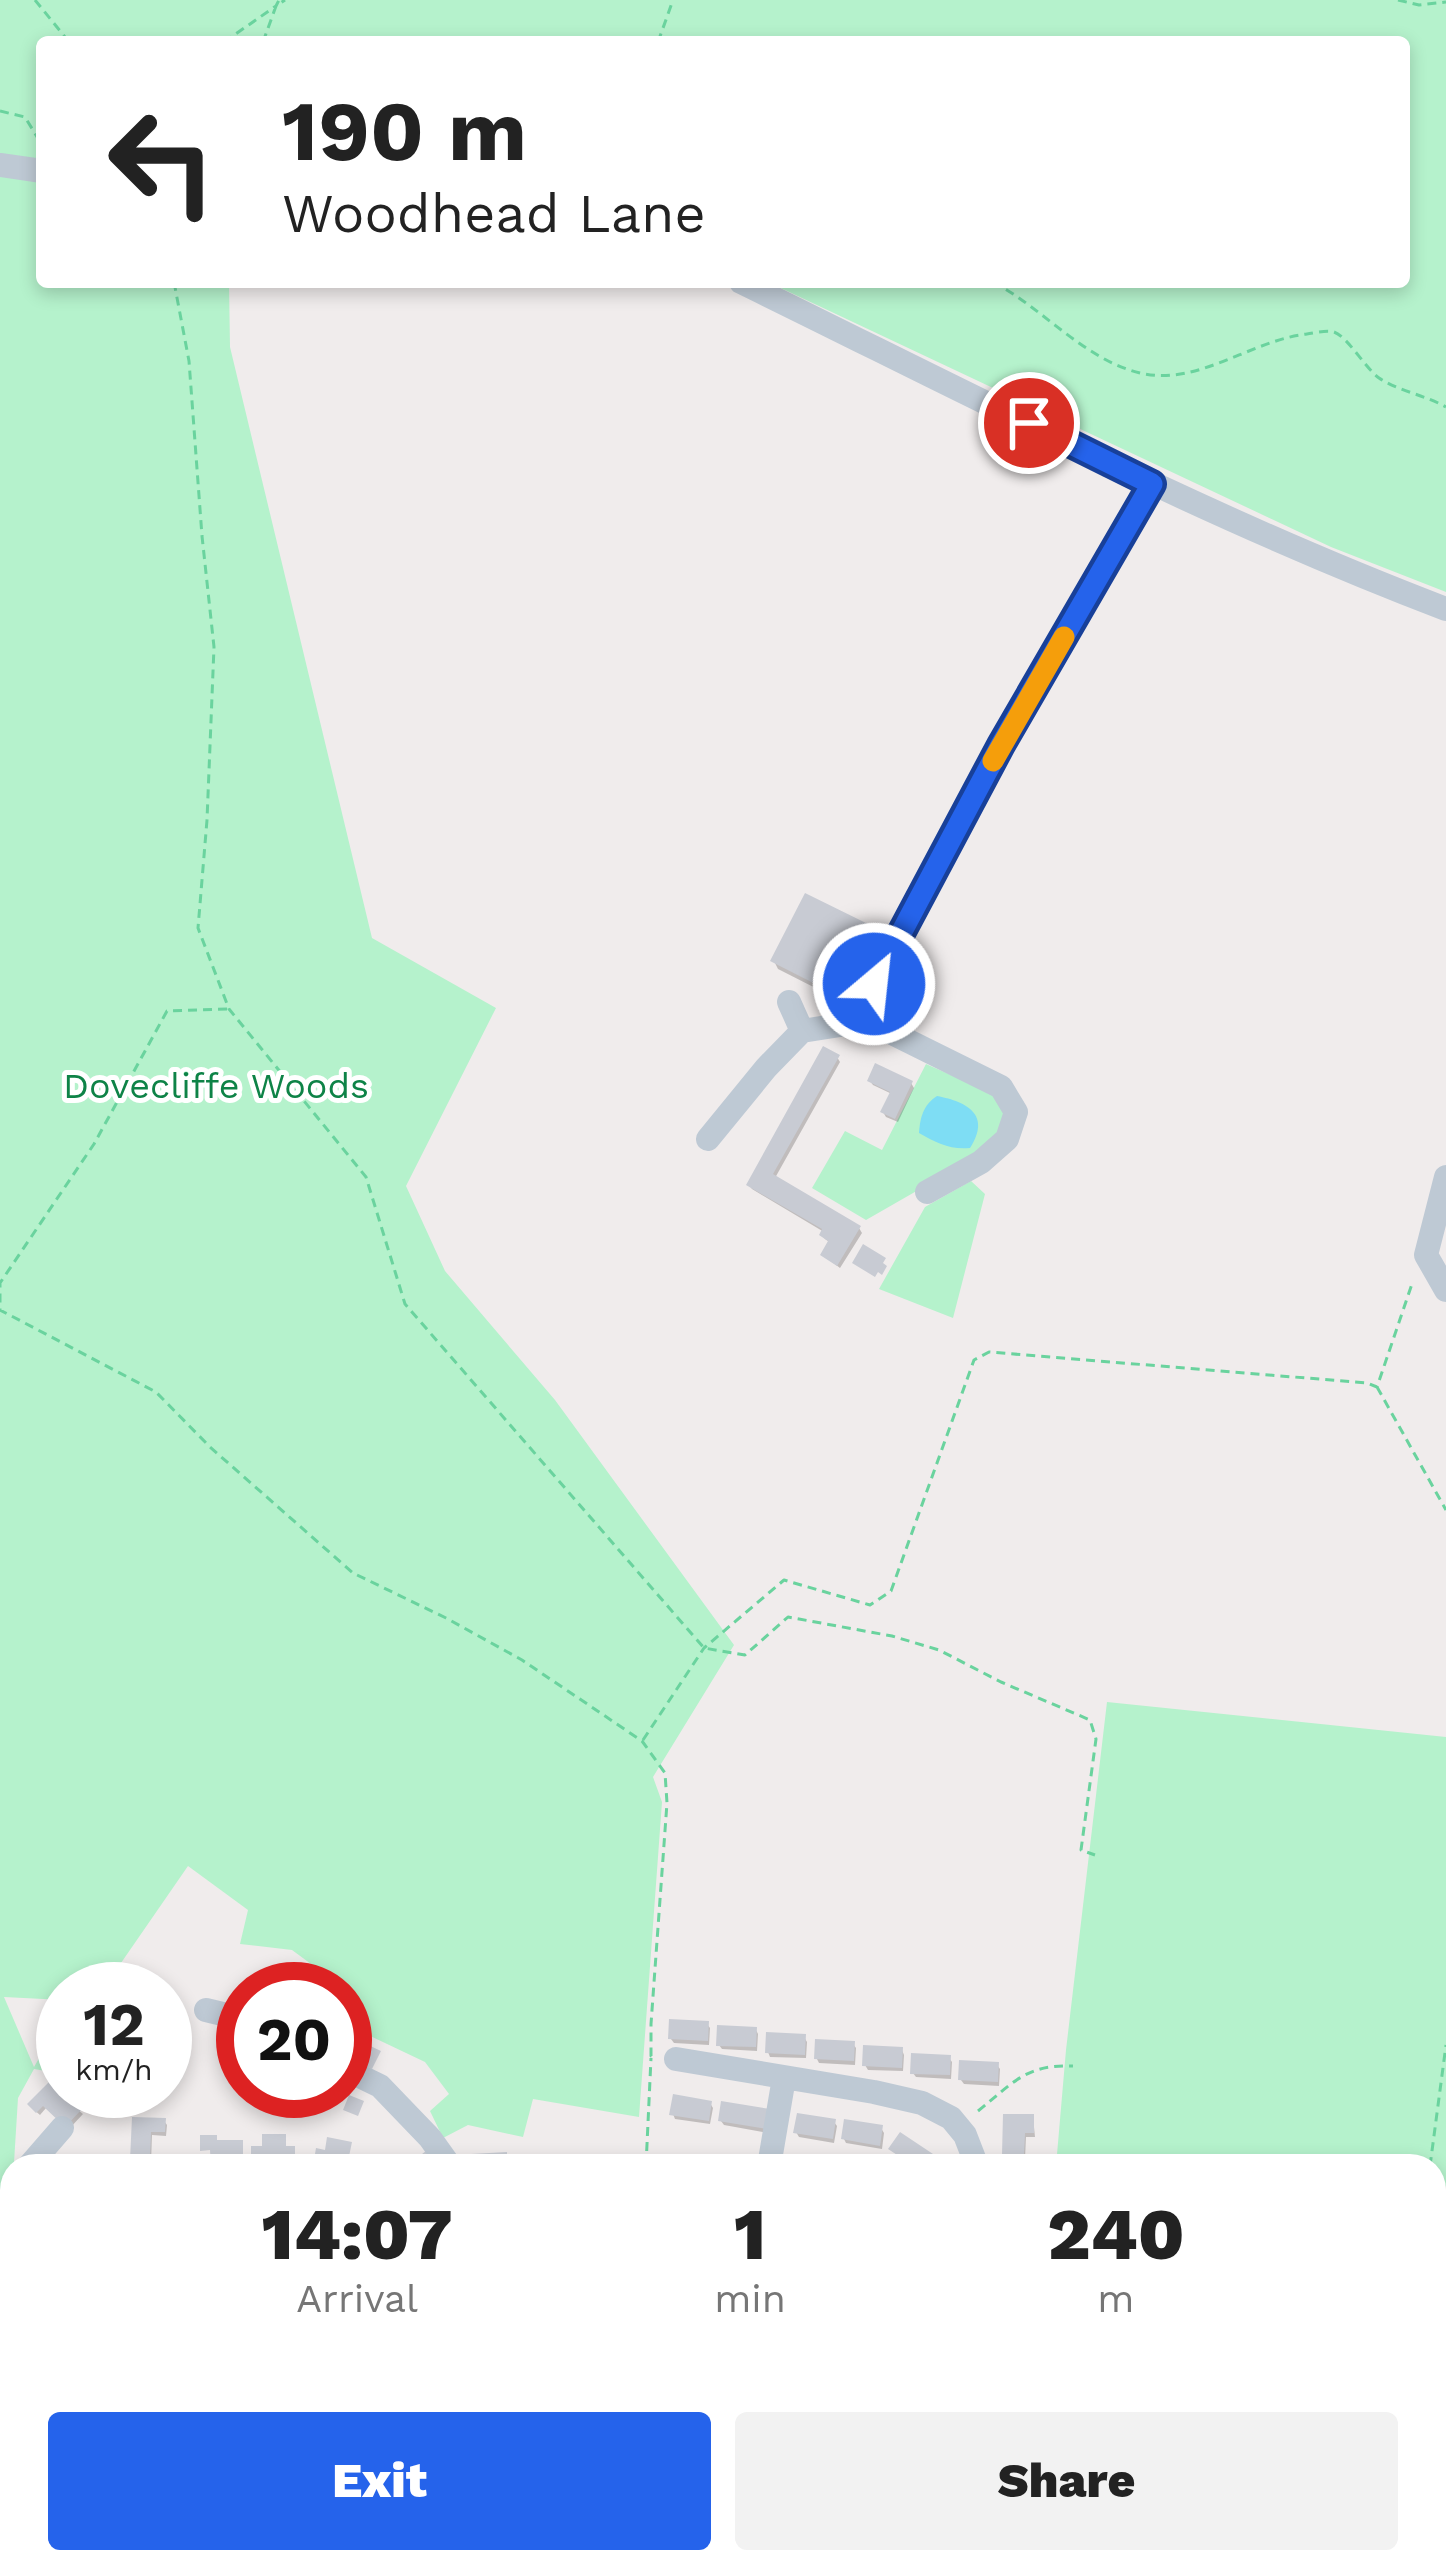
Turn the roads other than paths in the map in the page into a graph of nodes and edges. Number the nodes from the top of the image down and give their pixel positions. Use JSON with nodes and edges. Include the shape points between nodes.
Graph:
{"nodes":[{"id":1,"x":0,"y":165,"type":"edge"},
{"id":2,"x":36,"y":170,"type":"edge"},
{"id":3,"x":753,"y":288,"type":"edge"},
{"id":4,"x":1152,"y":484,"type":"junction"},
{"id":5,"x":1446,"y":609,"type":"edge"},
{"id":6,"x":789,"y":1002,"type":"dead end"},
{"id":7,"x":853,"y":1023,"type":"junction"},
{"id":8,"x":802,"y":1031,"type":"junction"},
{"id":9,"x":708,"y":1139,"type":"dead end"},
{"id":10,"x":1446,"y":1177,"type":"edge"},
{"id":11,"x":927,"y":1192,"type":"dead end"},
{"id":12,"x":1446,"y":1290,"type":"edge"},
{"id":13,"x":206,"y":2011,"type":"dead end"},
{"id":14,"x":216,"y":2013,"type":"edge"},
{"id":15,"x":663,"y":2058,"type":"road end"},
{"id":16,"x":784,"y":2078,"type":"junction"},
{"id":17,"x":372,"y":2082,"type":"edge"},
{"id":18,"x":62,"y":2128,"type":"dead end"},
{"id":19,"x":39,"y":2154,"type":"edge"},
{"id":20,"x":441,"y":2154,"type":"edge"},
{"id":21,"x":772,"y":2154,"type":"edge"},
{"id":22,"x":972,"y":2154,"type":"edge"}],
"edges":[{"from":1,"to":2,"type":"street"},
{"from":3,"to":4,"type":"street"},
{"from":4,"to":5,"type":"street"},
{"from":4,"to":7,"type":"street"},
{"from":6,"to":8,"type":"street"},
{"from":7,"to":8,"type":"street"},
{"from":7,"to":11,"type":"street","via":[[890,1032],[1000,1087],[1016,1112],[1006,1139],[981,1162]]},
{"from":8,"to":9,"type":"street"},
{"from":10,"to":12,"type":"street","via":[[1426,1256]]},
{"from":13,"to":14,"type":"street"},
{"from":15,"to":16,"type":"street"},
{"from":16,"to":21,"type":"street"},
{"from":16,"to":22,"type":"street","via":[[922,2103],[951,2118]]},
{"from":17,"to":20,"type":"street"},
{"from":18,"to":19,"type":"street"}]}
